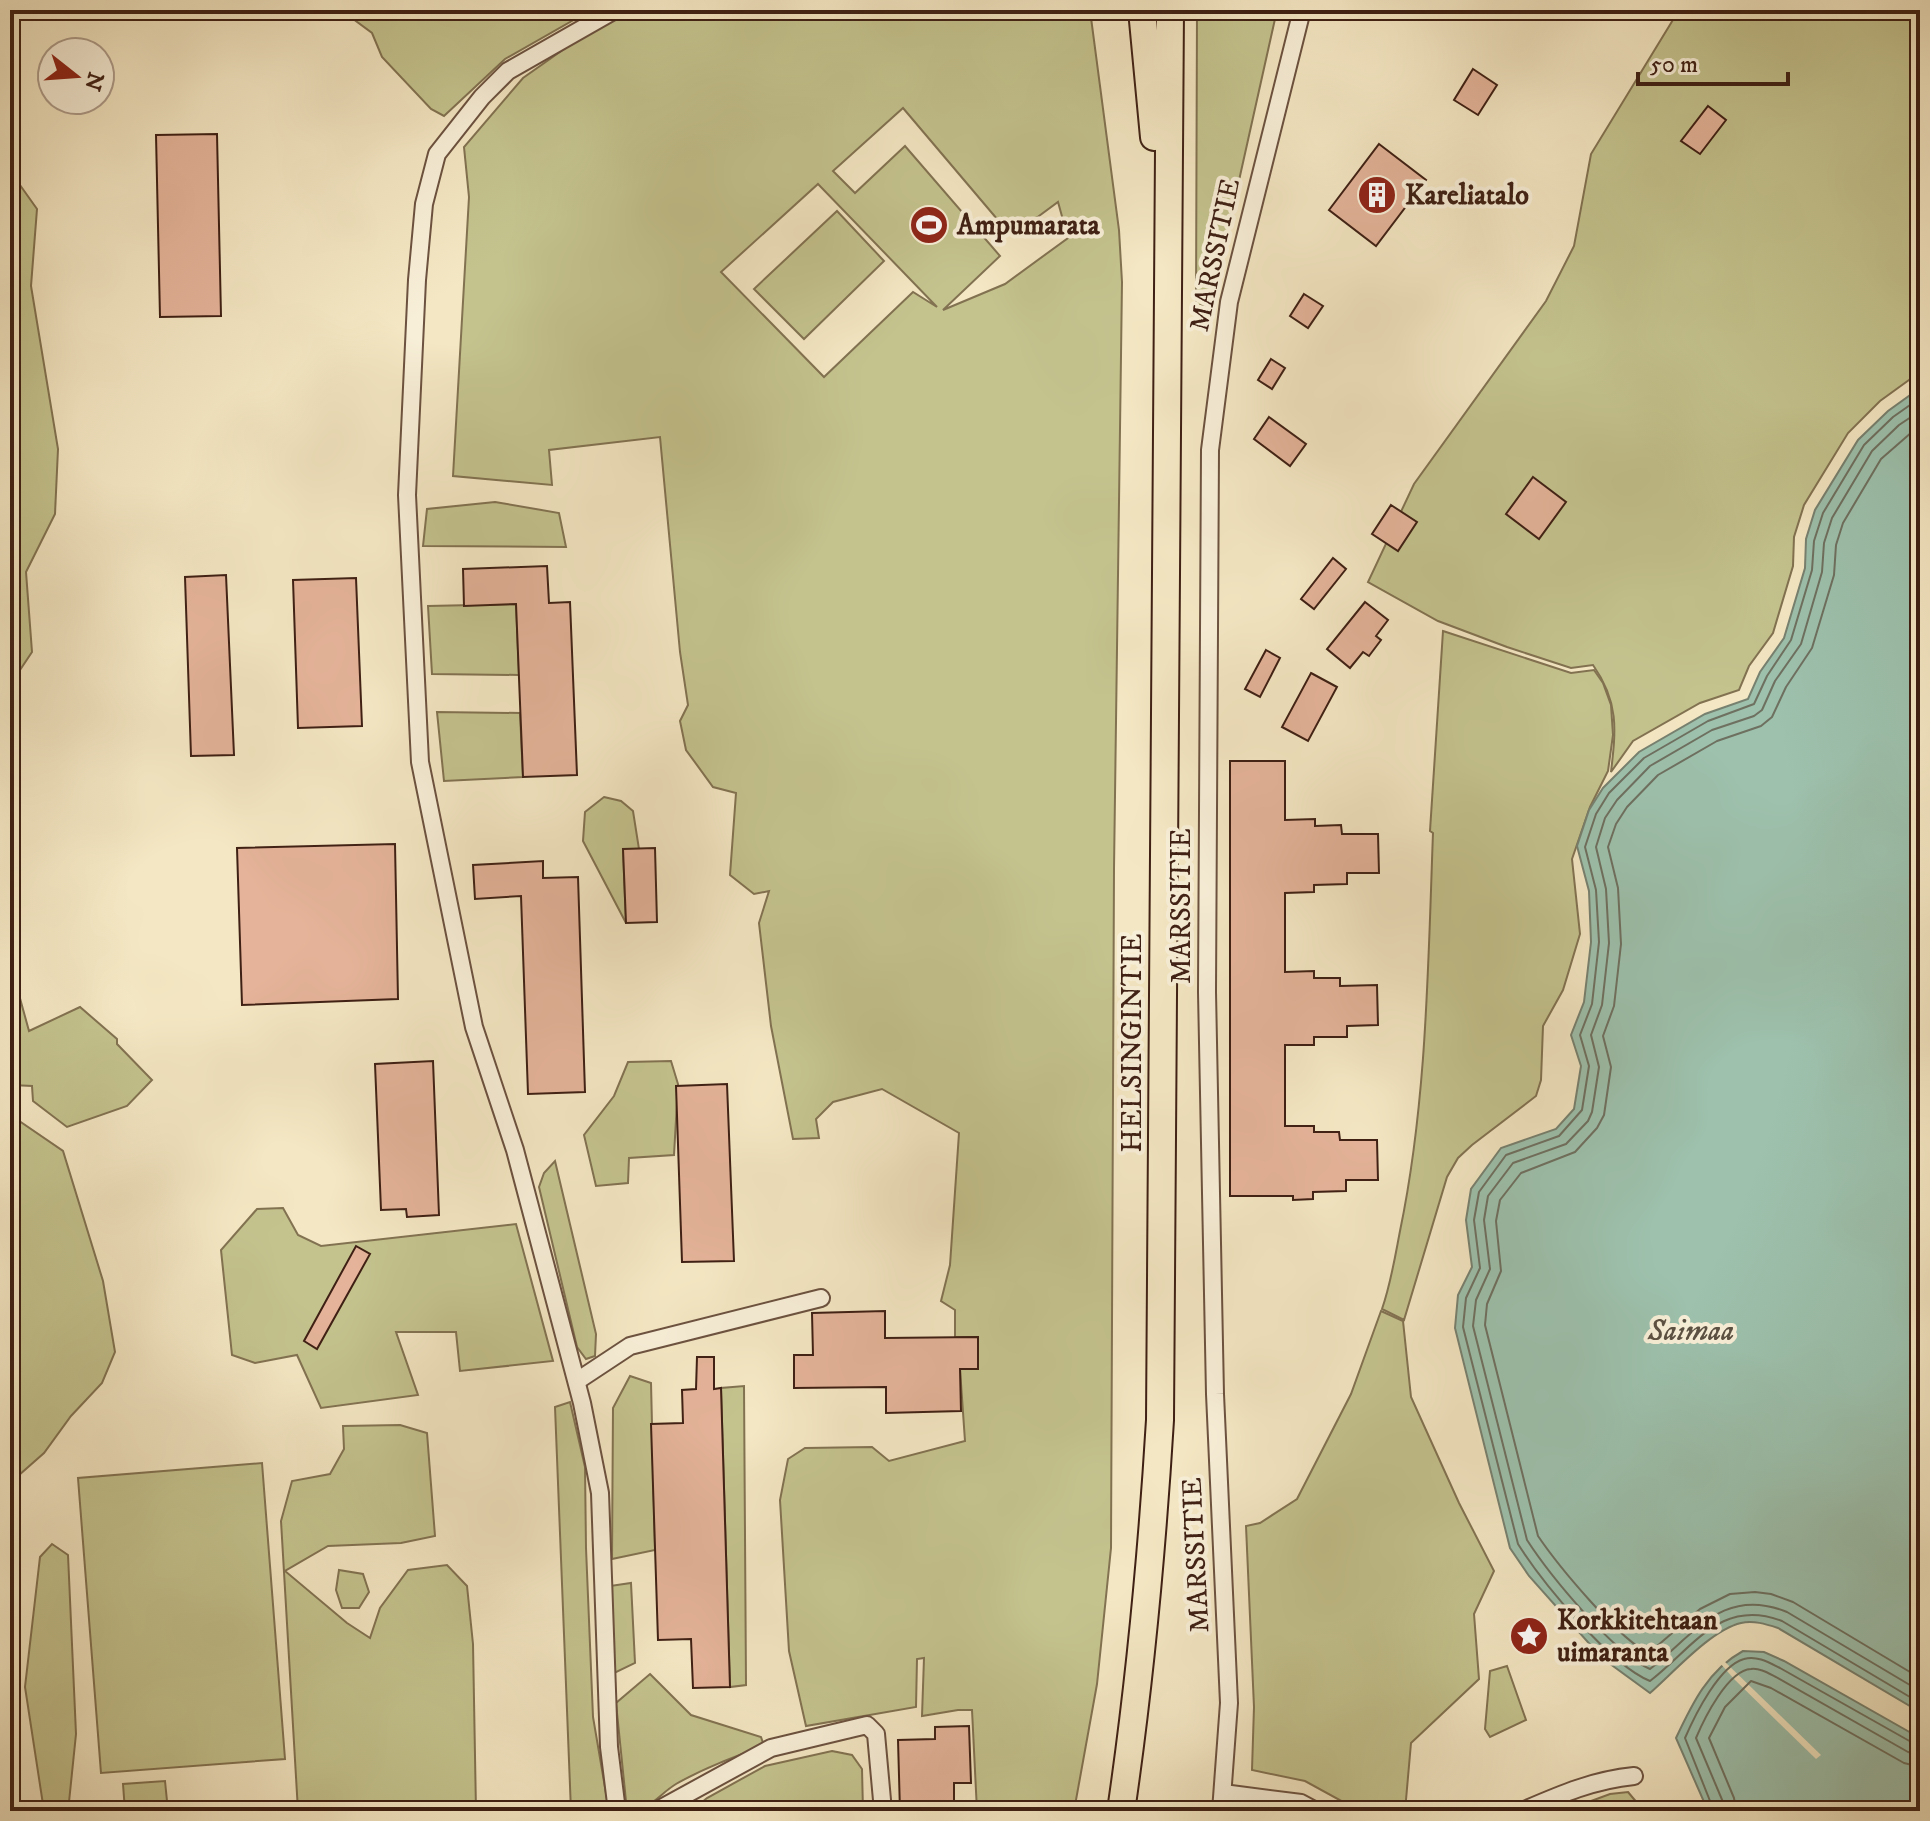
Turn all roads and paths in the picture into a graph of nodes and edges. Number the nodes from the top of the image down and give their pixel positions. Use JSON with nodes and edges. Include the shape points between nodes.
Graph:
{"nodes":[{"id":1,"x":615,"y":10,"type":"edge"},
{"id":2,"x":1302,"y":10,"type":"edge"},
{"id":3,"x":1170,"y":13,"type":"edge"},
{"id":4,"x":1143,"y":14,"type":"edge"},
{"id":5,"x":1167,"y":272,"type":"junction"},
{"id":6,"x":821,"y":1298,"type":"dead end"},
{"id":7,"x":577,"y":1381,"type":"junction"},
{"id":8,"x":1634,"y":1776,"type":"dead end"},
{"id":9,"x":1223,"y":1793,"type":"junction"},
{"id":10,"x":617,"y":1811,"type":"edge"},
{"id":11,"x":656,"y":1811,"type":"edge"},
{"id":12,"x":883,"y":1811,"type":"edge"},
{"id":13,"x":1121,"y":1811,"type":"edge"},
{"id":14,"x":1221,"y":1811,"type":"edge"},
{"id":15,"x":1316,"y":1811,"type":"edge"},
{"id":16,"x":1522,"y":1811,"type":"edge"}],
"edges":[{"from":1,"to":7,"type":"street","via":[[508,71],[437,154],[424,204],[417,280],[407,495],[420,762],[474,1027],[510,1135]]},
{"from":2,"to":9,"type":"street","name":"MARSSITIE","via":[[1229,302],[1210,450],[1207,992],[1215,1394],[1229,1703]]},
{"from":3,"to":5,"type":"main road","name":"HELSINGINTIE"},
{"from":4,"to":5,"type":"main road","name":"HELSINGINTIE"},
{"from":5,"to":13,"type":"main road","name":"HELSINGINTIE","via":[[1160,1420],[1139,1690]]},
{"from":6,"to":7,"type":"street","via":[[630,1346]]},
{"from":7,"to":10,"type":"street","via":[[600,1493],[609,1747]]},
{"from":8,"to":16,"type":"street","via":[[1575,1788]]},
{"from":9,"to":14,"type":"street","name":"MARSSITIE"},
{"from":9,"to":15,"type":"street","via":[[1301,1803]]},
{"from":11,"to":12,"type":"street","via":[[771,1748],[867,1725],[876,1734]]}]}
